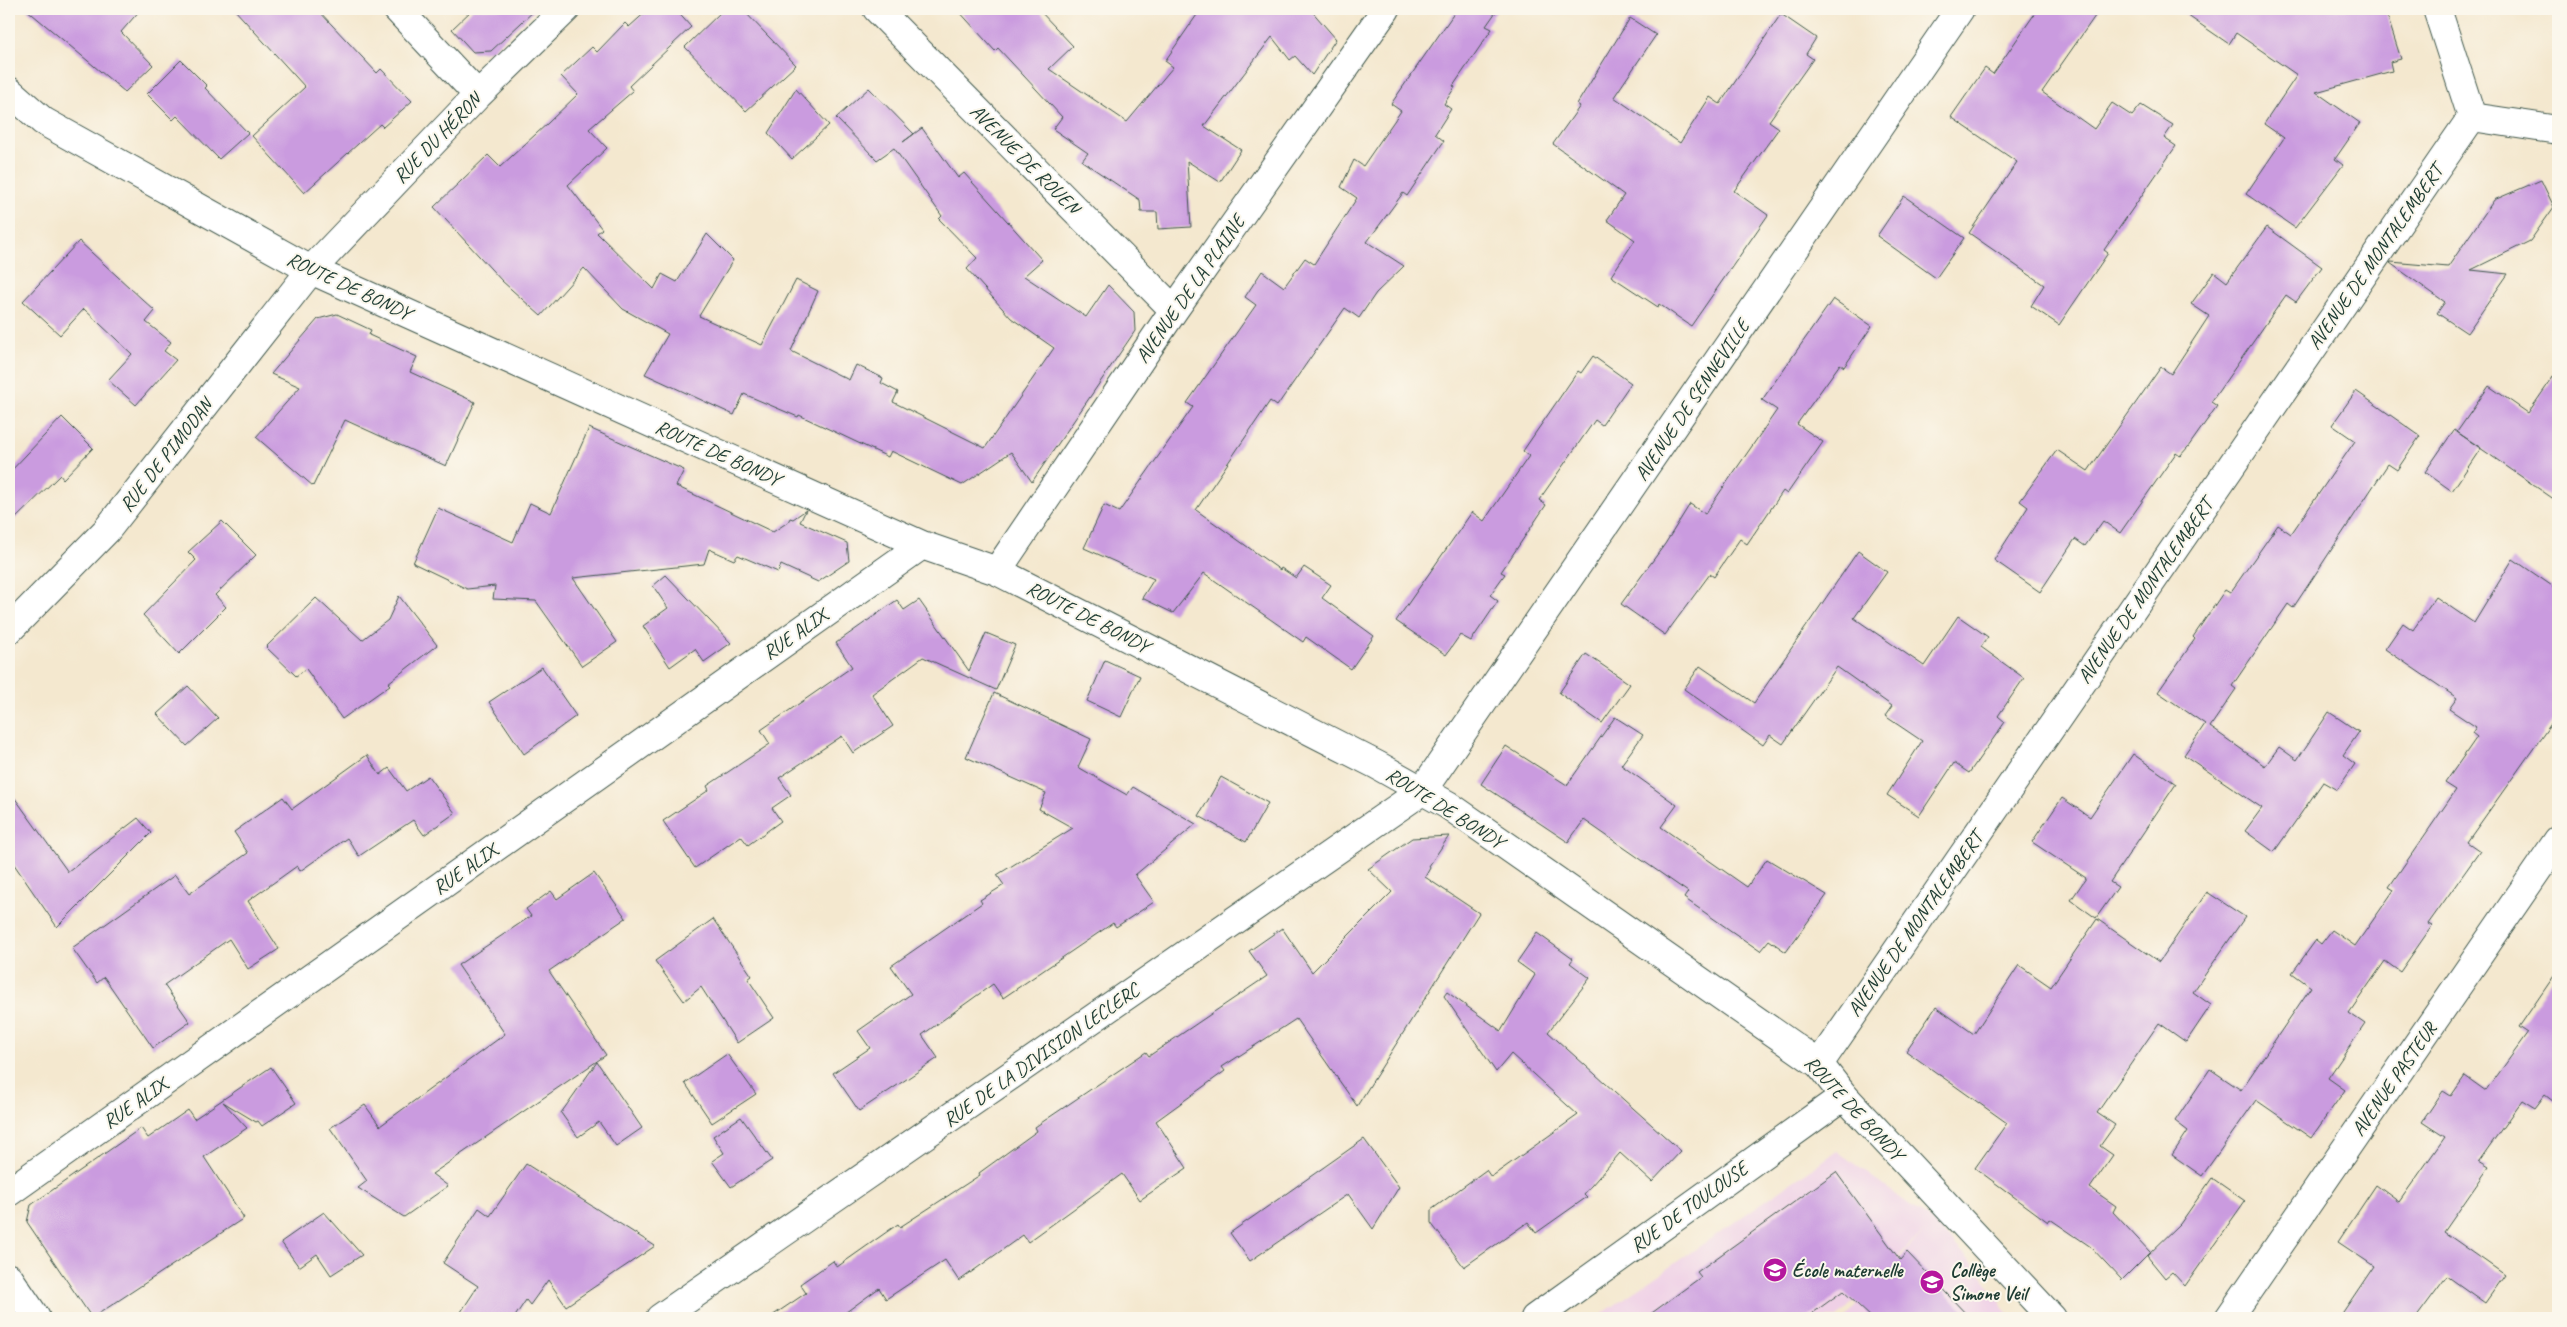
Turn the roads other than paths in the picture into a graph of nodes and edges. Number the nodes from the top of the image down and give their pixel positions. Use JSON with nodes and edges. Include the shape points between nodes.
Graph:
{"nodes":[{"id":1,"x":398,"y":9,"type":"edge"},
{"id":2,"x":566,"y":9,"type":"edge"},
{"id":3,"x":877,"y":9,"type":"edge"},
{"id":4,"x":1385,"y":9,"type":"edge"},
{"id":5,"x":1960,"y":9,"type":"edge"},
{"id":6,"x":2437,"y":9,"type":"edge"},
{"id":7,"x":9,"y":91,"type":"edge"},
{"id":8,"x":478,"y":95,"type":"junction"},
{"id":9,"x":2472,"y":117,"type":"junction"},
{"id":10,"x":2558,"y":130,"type":"edge"},
{"id":11,"x":311,"y":270,"type":"junction"},
{"id":12,"x":1174,"y":310,"type":"junction"},
{"id":13,"x":922,"y":545,"type":"junction"},
{"id":14,"x":997,"y":571,"type":"junction"},
{"id":15,"x":9,"y":630,"type":"edge"},
{"id":16,"x":1422,"y":791,"type":"junction"},
{"id":17,"x":2558,"y":840,"type":"edge"},
{"id":18,"x":1819,"y":1064,"type":"junction"},
{"id":19,"x":1844,"y":1096,"type":"junction"},
{"id":20,"x":9,"y":1192,"type":"edge"},
{"id":21,"x":9,"y":1278,"type":"edge"},
{"id":22,"x":36,"y":1318,"type":"edge"},
{"id":23,"x":660,"y":1318,"type":"edge"},
{"id":24,"x":1535,"y":1318,"type":"edge"},
{"id":25,"x":2052,"y":1318,"type":"edge"},
{"id":26,"x":2229,"y":1318,"type":"edge"}],
"edges":[{"from":1,"to":8,"type":"street"},
{"from":2,"to":8,"type":"street","name":"RUE DU HÉRON"},
{"from":3,"to":12,"type":"street","name":"AVENUE DE ROUEN"},
{"from":4,"to":12,"type":"street","name":"AVENUE DE LA PLAINE"},
{"from":5,"to":16,"type":"street","name":"AVENUE DE SENNEVILLE"},
{"from":6,"to":9,"type":"street"},
{"from":7,"to":11,"type":"street","name":"ROUTE DE BONDY","via":[[43,121]]},
{"from":8,"to":11,"type":"street","name":"RUE DU HÉRON"},
{"from":9,"to":10,"type":"street"},
{"from":9,"to":18,"type":"street","name":"AVENUE DE MONTALEMBERT"},
{"from":11,"to":13,"type":"street","name":"ROUTE DE BONDY"},
{"from":11,"to":15,"type":"street","name":"RUE DE PIMODAN","via":[[106,531]]},
{"from":12,"to":14,"type":"street","name":"AVENUE DE LA PLAINE"},
{"from":13,"to":14,"type":"street","name":"ROUTE DE BONDY"},
{"from":13,"to":20,"type":"street","name":"RUE ALIX"},
{"from":14,"to":16,"type":"street","name":"ROUTE DE BONDY"},
{"from":16,"to":18,"type":"street","name":"ROUTE DE BONDY","via":[[1448,804]]},
{"from":16,"to":23,"type":"street","name":"RUE DE LA DIVISION LECLERC"},
{"from":17,"to":26,"type":"street","name":"AVENUE PASTEUR"},
{"from":18,"to":19,"type":"street","name":"ROUTE DE BONDY"},
{"from":19,"to":24,"type":"street","name":"RUE DE TOULOUSE"},
{"from":19,"to":25,"type":"street","name":"ROUTE DE BONDY"},
{"from":21,"to":22,"type":"street"}]}
